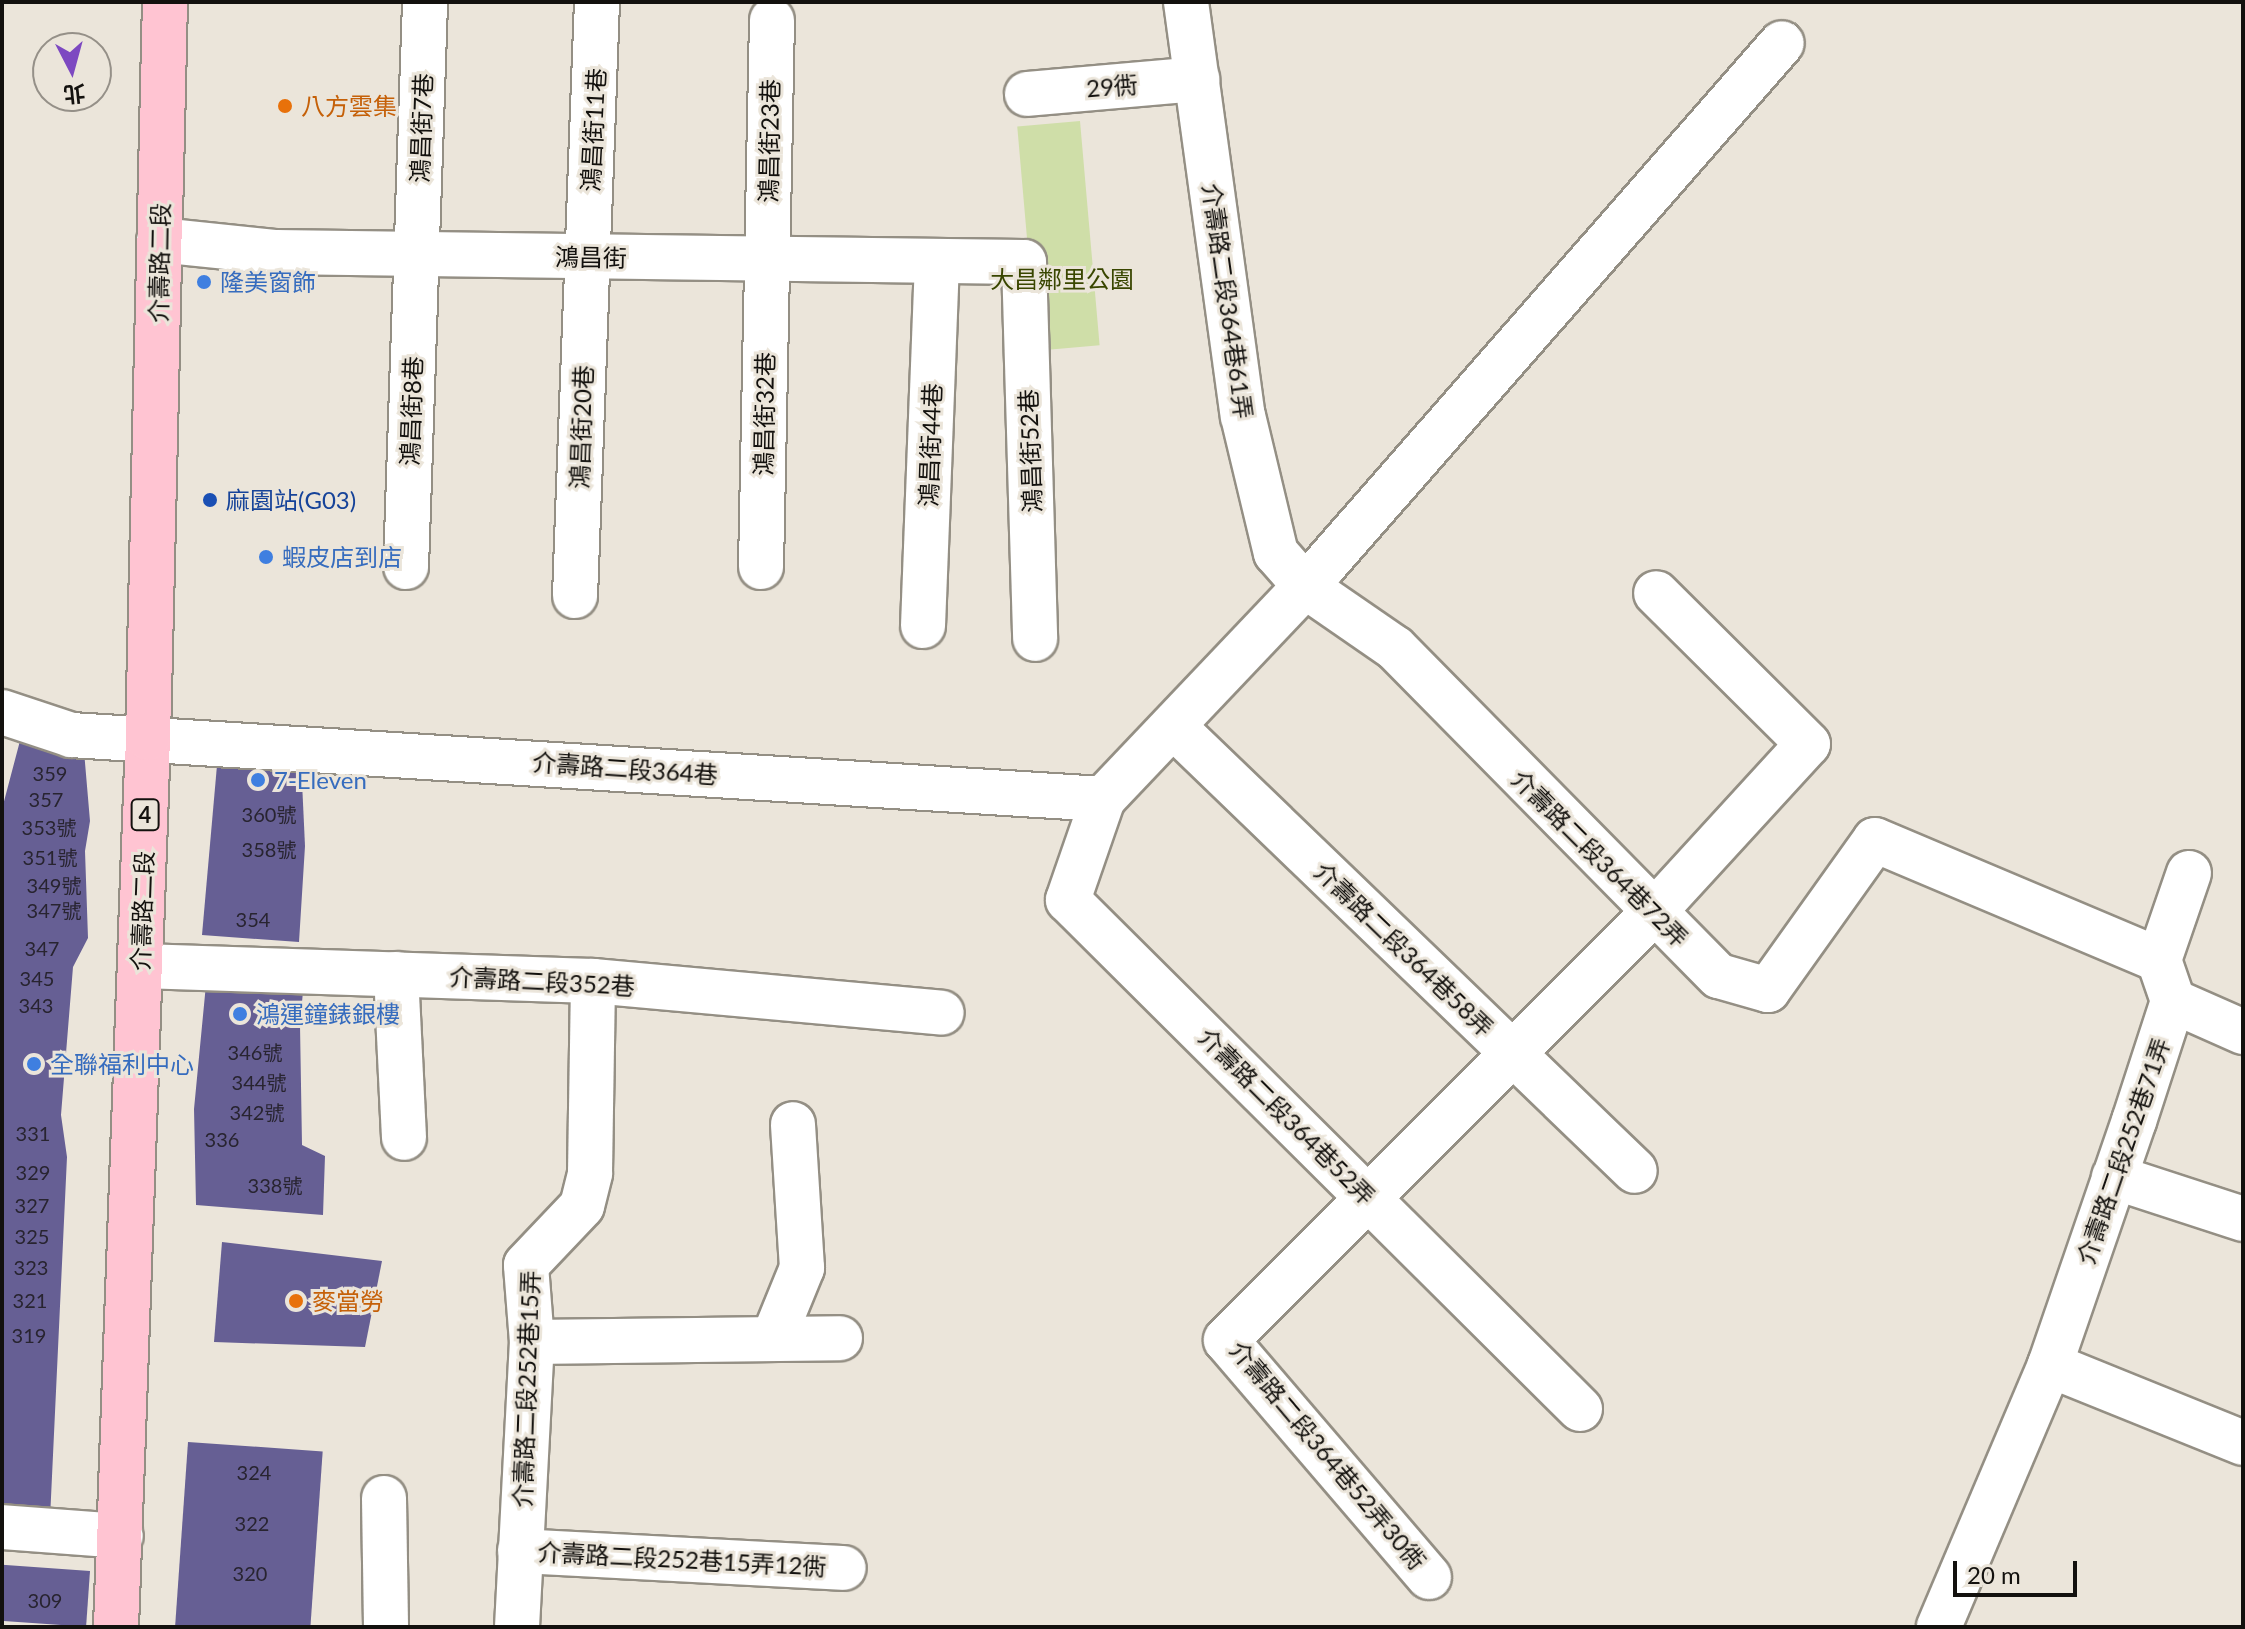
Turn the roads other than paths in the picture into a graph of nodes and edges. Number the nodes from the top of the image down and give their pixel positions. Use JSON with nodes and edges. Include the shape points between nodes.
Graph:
{"nodes":[{"id":1,"x":165,"y":2,"type":"edge"},
{"id":2,"x":425,"y":2,"type":"edge"},
{"id":3,"x":597,"y":2,"type":"edge"},
{"id":4,"x":1186,"y":2,"type":"edge"},
{"id":5,"x":772,"y":20,"type":"dead end"},
{"id":6,"x":1782,"y":43,"type":"dead end"},
{"id":7,"x":1197,"y":79,"type":"junction"},
{"id":8,"x":1027,"y":94,"type":"dead end"},
{"id":9,"x":159,"y":240,"type":"junction"},
{"id":10,"x":417,"y":254,"type":"junction"},
{"id":11,"x":586,"y":257,"type":"junction"},
{"id":12,"x":767,"y":261,"type":"junction"},
{"id":13,"x":1024,"y":262,"type":"joint"},
{"id":14,"x":937,"y":264,"type":"junction"},
{"id":15,"x":406,"y":567,"type":"dead end"},
{"id":16,"x":761,"y":567,"type":"dead end"},
{"id":17,"x":1305,"y":586,"type":"junction"},
{"id":18,"x":1656,"y":593,"type":"dead end"},
{"id":19,"x":575,"y":596,"type":"dead end"},
{"id":20,"x":923,"y":626,"type":"dead end"},
{"id":21,"x":1035,"y":639,"type":"dead end"},
{"id":22,"x":2,"y":712,"type":"edge"},
{"id":23,"x":1173,"y":726,"type":"junction"},
{"id":24,"x":148,"y":738,"type":"junction"},
{"id":25,"x":1103,"y":799,"type":"junction"},
{"id":26,"x":2189,"y":873,"type":"dead end"},
{"id":27,"x":1653,"y":913,"type":"junction"},
{"id":28,"x":2159,"y":960,"type":"junction"},
{"id":29,"x":141,"y":966,"type":"junction"},
{"id":30,"x":396,"y":974,"type":"junction"},
{"id":31,"x":593,"y":981,"type":"junction"},
{"id":32,"x":2173,"y":1001,"type":"junction"},
{"id":33,"x":942,"y":1013,"type":"dead end"},
{"id":34,"x":2243,"y":1032,"type":"edge"},
{"id":35,"x":1513,"y":1053,"type":"junction"},
{"id":36,"x":793,"y":1124,"type":"dead end"},
{"id":37,"x":404,"y":1138,"type":"dead end"},
{"id":38,"x":1635,"y":1171,"type":"dead end"},
{"id":39,"x":2114,"y":1177,"type":"junction"},
{"id":40,"x":1370,"y":1199,"type":"junction"},
{"id":41,"x":2243,"y":1219,"type":"edge"},
{"id":42,"x":840,"y":1338,"type":"dead end"},
{"id":43,"x":773,"y":1339,"type":"junction"},
{"id":44,"x":532,"y":1342,"type":"junction"},
{"id":45,"x":2050,"y":1365,"type":"junction"},
{"id":46,"x":1580,"y":1409,"type":"dead end"},
{"id":47,"x":2243,"y":1443,"type":"edge"},
{"id":48,"x":384,"y":1498,"type":"dead end"},
{"id":49,"x":2,"y":1527,"type":"edge"},
{"id":50,"x":121,"y":1536,"type":"junction"},
{"id":51,"x":520,"y":1551,"type":"junction"},
{"id":52,"x":844,"y":1568,"type":"dead end"},
{"id":53,"x":1429,"y":1577,"type":"dead end"},
{"id":54,"x":1953,"y":1623,"type":"edge"},
{"id":55,"x":116,"y":1627,"type":"edge"},
{"id":56,"x":386,"y":1627,"type":"edge"},
{"id":57,"x":517,"y":1627,"type":"edge"}],
"edges":[{"from":1,"to":9,"type":"main road","name":"介壽路二段","number":"4"},
{"from":2,"to":10,"type":"street","name":"鴻昌街7巷"},
{"from":3,"to":11,"type":"street","name":"鴻昌街11巷"},
{"from":4,"to":7,"type":"street","name":"介壽路二段364巷61弄"},
{"from":5,"to":12,"type":"street","name":"鴻昌街23巷"},
{"from":6,"to":17,"type":"street"},
{"from":7,"to":8,"type":"street","name":"29衖"},
{"from":7,"to":17,"type":"street","name":"介壽路二段364巷61弄","via":[[1243,416],[1276,553]]},
{"from":9,"to":10,"type":"street","name":"鴻昌街","via":[[276,252]]},
{"from":9,"to":24,"type":"main road","name":"介壽路二段","number":"4"},
{"from":10,"to":11,"type":"street","name":"鴻昌街"},
{"from":10,"to":15,"type":"street","name":"鴻昌街8巷"},
{"from":11,"to":12,"type":"street","name":"鴻昌街"},
{"from":11,"to":19,"type":"street","name":"鴻昌街20巷"},
{"from":12,"to":14,"type":"street","name":"鴻昌街"},
{"from":12,"to":16,"type":"street","name":"鴻昌街32巷"},
{"from":13,"to":14,"type":"street","name":"鴻昌街"},
{"from":13,"to":21,"type":"street","name":"鴻昌街52巷"},
{"from":14,"to":20,"type":"street","name":"鴻昌街44巷"},
{"from":17,"to":23,"type":"street"},
{"from":17,"to":27,"type":"street","name":"介壽路二段364巷72弄","via":[[1395,648]]},
{"from":18,"to":27,"type":"street","via":[[1808,744]]},
{"from":22,"to":24,"type":"street","name":"介壽路二段364巷","via":[[71,735]]},
{"from":23,"to":25,"type":"street"},
{"from":23,"to":35,"type":"street","name":"介壽路二段364巷58弄"},
{"from":24,"to":25,"type":"street","name":"介壽路二段364巷"},
{"from":24,"to":29,"type":"main road","name":"介壽路二段","number":"4"},
{"from":25,"to":40,"type":"street","name":"介壽路二段364巷52弄","via":[[1068,900]]},
{"from":26,"to":28,"type":"street"},
{"from":27,"to":28,"type":"street","name":"介壽路二段364巷72弄","via":[[1719,976],[1768,990],[1875,840]]},
{"from":27,"to":35,"type":"street"},
{"from":28,"to":32,"type":"street"},
{"from":29,"to":30,"type":"street","name":"介壽路二段352巷"},
{"from":29,"to":50,"type":"main road","name":"介壽路二段","number":"4"},
{"from":30,"to":31,"type":"street","name":"介壽路二段352巷"},
{"from":30,"to":37,"type":"street"},
{"from":31,"to":33,"type":"street","name":"介壽路二段352巷"},
{"from":31,"to":44,"type":"street","name":"介壽路二段252巷15弄","via":[[590,1173],[582,1206],[526,1265]]},
{"from":32,"to":34,"type":"street"},
{"from":32,"to":39,"type":"street","name":"介壽路二段252巷71弄"},
{"from":35,"to":38,"type":"street","name":"介壽路二段364巷58弄"},
{"from":35,"to":40,"type":"street"},
{"from":36,"to":43,"type":"street","via":[[802,1268]]},
{"from":39,"to":41,"type":"street"},
{"from":39,"to":45,"type":"street","name":"介壽路二段252巷71弄"},
{"from":40,"to":46,"type":"street","name":"介壽路二段364巷52弄"},
{"from":40,"to":53,"type":"street","name":"介壽路二段364巷52弄30衖","via":[[1226,1340]]},
{"from":42,"to":43,"type":"street"},
{"from":43,"to":44,"type":"street"},
{"from":44,"to":51,"type":"street","name":"介壽路二段252巷15弄"},
{"from":45,"to":47,"type":"street"},
{"from":45,"to":54,"type":"street","name":"介壽路二段252巷71弄"},
{"from":48,"to":56,"type":"street"},
{"from":49,"to":50,"type":"street"},
{"from":50,"to":55,"type":"main road","name":"介壽路二段","number":"4"},
{"from":51,"to":52,"type":"street","name":"介壽路二段252巷15弄12衖"},
{"from":51,"to":57,"type":"street","name":"介壽路二段252巷15弄"}]}
